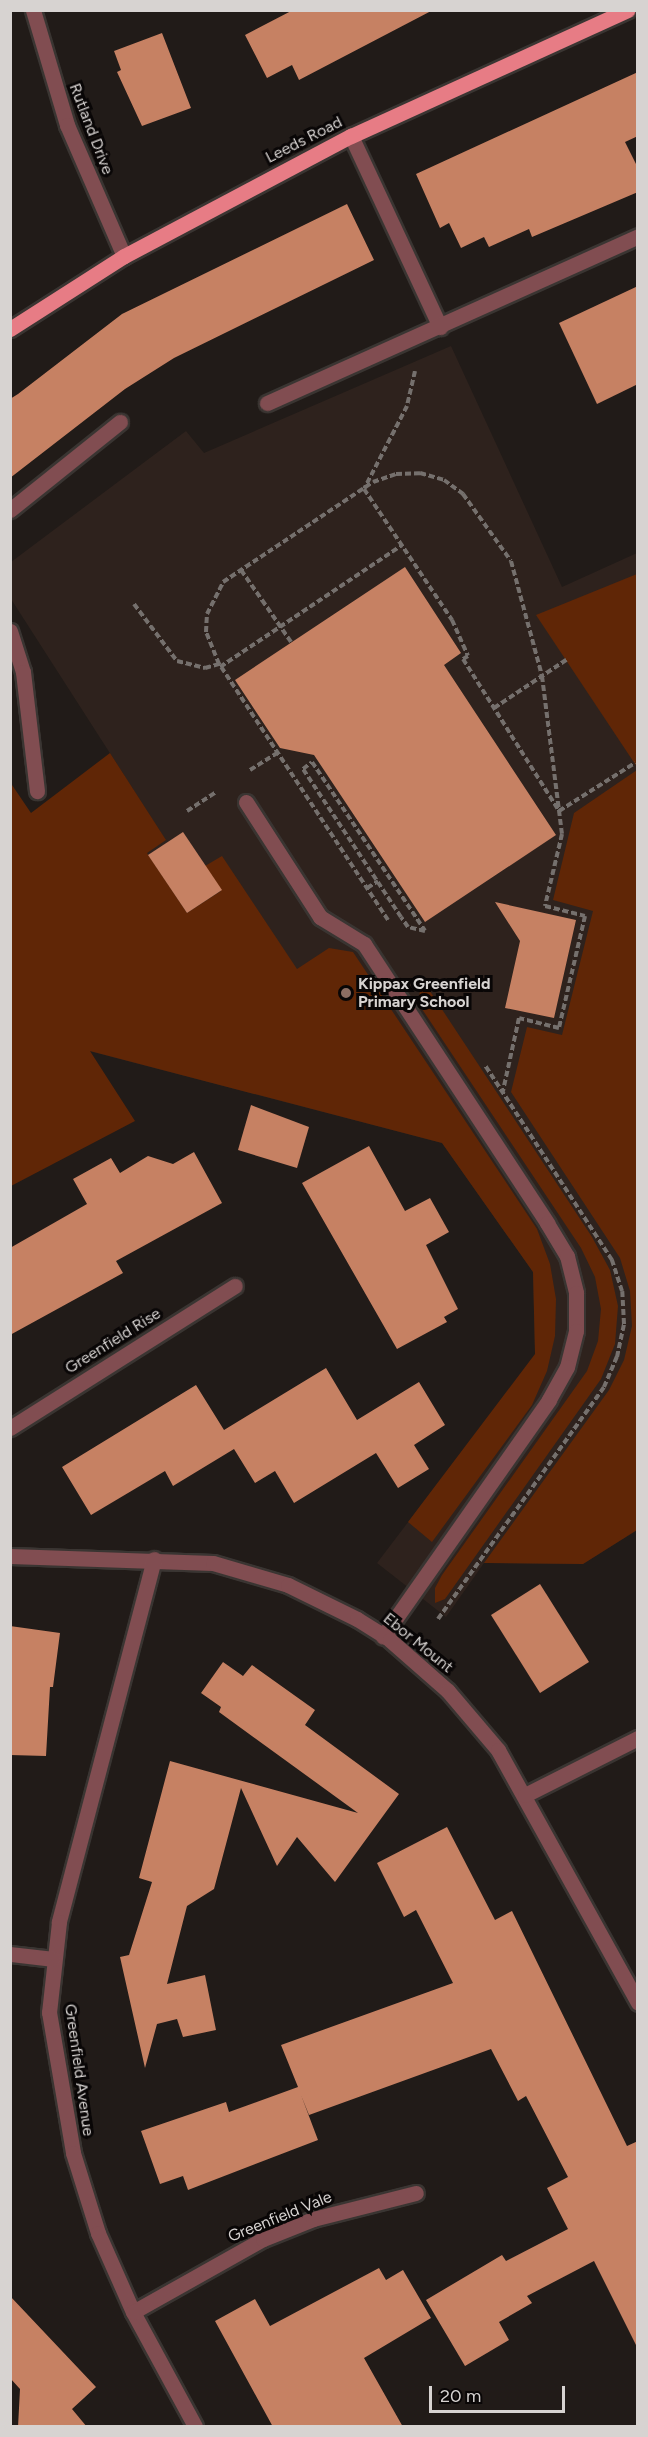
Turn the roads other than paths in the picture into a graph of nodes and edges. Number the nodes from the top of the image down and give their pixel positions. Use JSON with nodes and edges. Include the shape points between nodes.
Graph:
{"nodes":[{"id":1,"x":33,"y":10,"type":"edge"},
{"id":2,"x":628,"y":10,"type":"edge"},
{"id":3,"x":351,"y":136,"type":"junction"},
{"id":4,"x":638,"y":236,"type":"edge"},
{"id":5,"x":124,"y":256,"type":"junction"},
{"id":6,"x":440,"y":327,"type":"junction"},
{"id":7,"x":10,"y":329,"type":"edge"},
{"id":8,"x":267,"y":403,"type":"dead end"},
{"id":9,"x":120,"y":422,"type":"dead end"},
{"id":10,"x":10,"y":510,"type":"edge"},
{"id":11,"x":10,"y":631,"type":"edge"},
{"id":12,"x":37,"y":791,"type":"dead end"},
{"id":13,"x":246,"y":802,"type":"dead end"},
{"id":14,"x":236,"y":1286,"type":"dead end"},
{"id":15,"x":10,"y":1428,"type":"edge"},
{"id":16,"x":10,"y":1556,"type":"edge"},
{"id":17,"x":154,"y":1559,"type":"junction"},
{"id":18,"x":383,"y":1636,"type":"junction"},
{"id":19,"x":638,"y":1738,"type":"edge"},
{"id":20,"x":525,"y":1795,"type":"junction"},
{"id":21,"x":10,"y":1954,"type":"edge"},
{"id":22,"x":53,"y":1959,"type":"junction"},
{"id":23,"x":638,"y":2003,"type":"edge"},
{"id":24,"x":416,"y":2193,"type":"dead end"},
{"id":25,"x":133,"y":2312,"type":"junction"},
{"id":26,"x":195,"y":2427,"type":"edge"}],
"edges":[{"from":1,"to":5,"type":"street","name":"Rutland Drive","via":[[67,125]]},
{"from":2,"to":3,"type":"main road","name":"Leeds Road"},
{"from":3,"to":5,"type":"main road","name":"Leeds Road"},
{"from":3,"to":6,"type":"street"},
{"from":4,"to":6,"type":"street"},
{"from":5,"to":7,"type":"main road","name":"Leeds Road"},
{"from":6,"to":8,"type":"street"},
{"from":9,"to":10,"type":"street"},
{"from":11,"to":12,"type":"street","via":[[23,672]]},
{"from":13,"to":18,"type":"street","via":[[320,917],[364,944],[547,1223],[567,1256],[576,1293],[576,1331],[567,1367],[553,1392]]},
{"from":14,"to":15,"type":"street","name":"Greenfield Rise"},
{"from":16,"to":17,"type":"street","name":"Ebor Mount"},
{"from":17,"to":18,"type":"street","name":"Ebor Mount","via":[[213,1563],[278,1582],[323,1600]]},
{"from":17,"to":22,"type":"street","name":"Greenfield Avenue","via":[[59,1922]]},
{"from":18,"to":20,"type":"street","name":"Ebor Mount","via":[[420,1664],[474,1719]]},
{"from":19,"to":20,"type":"street"},
{"from":20,"to":23,"type":"street","name":"Ebor Mount"},
{"from":21,"to":22,"type":"street"},
{"from":22,"to":25,"type":"street","name":"Greenfield Avenue","via":[[49,2012],[73,2153],[98,2233]]},
{"from":24,"to":25,"type":"street","name":"Greenfield Vale","via":[[313,2219],[263,2239]]},
{"from":25,"to":26,"type":"street","name":"Greenfield Avenue"}]}
